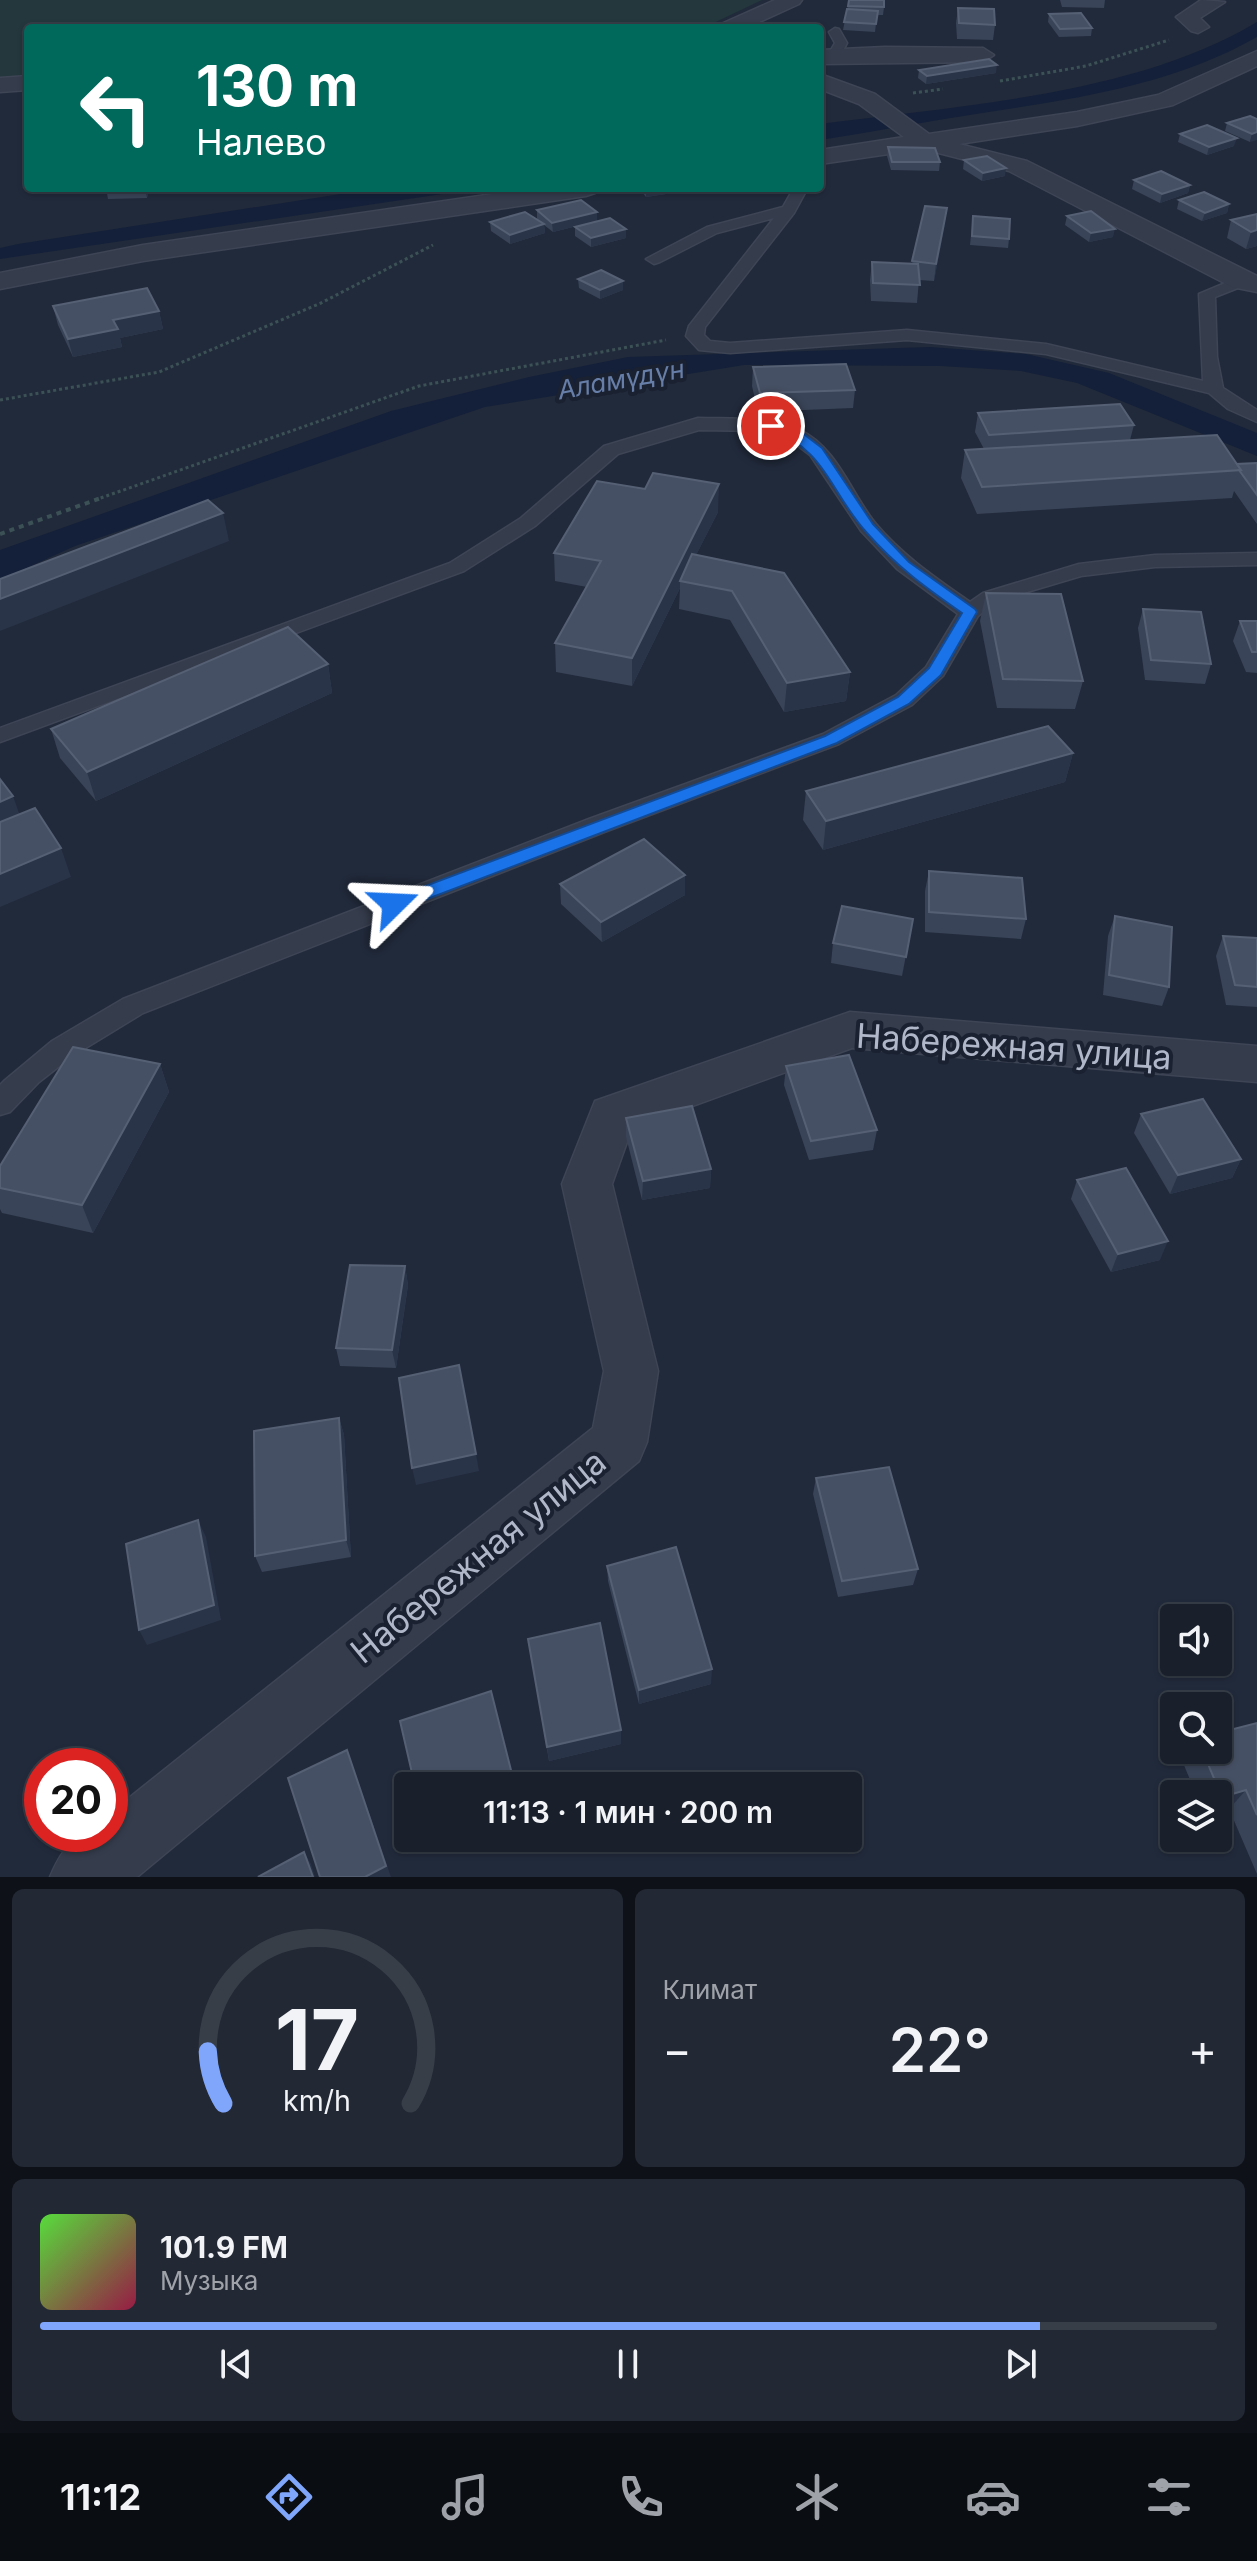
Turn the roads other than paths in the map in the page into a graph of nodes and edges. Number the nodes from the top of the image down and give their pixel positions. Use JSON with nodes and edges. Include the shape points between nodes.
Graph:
{"nodes":[{"id":1,"x":792,"y":0,"type":"edge"},
{"id":2,"x":1211,"y":0,"type":"edge"},
{"id":3,"x":754,"y":23,"type":"edge"},
{"id":4,"x":1198,"y":27,"type":"road end"},
{"id":5,"x":835,"y":32,"type":"dead end"},
{"id":6,"x":983,"y":55,"type":"dead end"},
{"id":7,"x":827,"y":57,"type":"edge"},
{"id":8,"x":1252,"y":65,"type":"edge"},
{"id":9,"x":24,"y":83,"type":"edge"},
{"id":10,"x":824,"y":83,"type":"edge"},
{"id":11,"x":0,"y":85,"type":"edge"},
{"id":12,"x":918,"y":137,"type":"junction"},
{"id":13,"x":824,"y":156,"type":"edge"},
{"id":14,"x":559,"y":192,"type":"edge"},
{"id":15,"x":796,"y":192,"type":"edge"},
{"id":16,"x":789,"y":210,"type":"junction"},
{"id":17,"x":654,"y":259,"type":"dead end"},
{"id":18,"x":0,"y":281,"type":"edge"},
{"id":19,"x":1249,"y":282,"type":"edge"},
{"id":20,"x":1215,"y":389,"type":"junction"},
{"id":21,"x":1257,"y":417,"type":"edge"},
{"id":22,"x":1257,"y":559,"type":"edge"},
{"id":23,"x":970,"y":612,"type":"junction"},
{"id":24,"x":2,"y":735,"type":"dead end"},
{"id":25,"x":1257,"y":1064,"type":"edge"},
{"id":26,"x":0,"y":1104,"type":"edge"},
{"id":27,"x":84,"y":1877,"type":"edge"}],
"edges":[{"from":1,"to":3,"type":"street"},
{"from":2,"to":4,"type":"street","via":[[1215,2],[1210,8],[1186,17]]},
{"from":5,"to":7,"type":"lane","via":[[841,43]]},
{"from":6,"to":7,"type":"street"},
{"from":8,"to":12,"type":"street","via":[[1165,100],[1077,119]]},
{"from":9,"to":11,"type":"street"},
{"from":10,"to":12,"type":"street","via":[[872,102]]},
{"from":12,"to":13,"type":"street"},
{"from":12,"to":19,"type":"street","via":[[1018,166]]},
{"from":14,"to":18,"type":"street","via":[[143,253]]},
{"from":15,"to":16,"type":"lane"},
{"from":16,"to":17,"type":"lane","via":[[712,230]]},
{"from":16,"to":20,"type":"lane","via":[[697,326],[695,336],[705,346],[907,335],[1046,349]]},
{"from":19,"to":20,"type":"lane","via":[[1207,294]]},
{"from":20,"to":21,"type":"lane"},
{"from":22,"to":23,"type":"lane","via":[[1155,561],[1079,570],[990,597]]},
{"from":23,"to":24,"type":"lane","via":[[904,565],[868,527],[817,451],[796,435],[771,426],[698,424],[611,450],[528,522],[457,567]]},
{"from":23,"to":26,"type":"lane","via":[[935,671],[914,691],[831,739],[133,1006],[73,1039]]},
{"from":25,"to":27,"type":"street","name":"Набережная улица","via":[[850,1030],[612,1115],[587,1184],[631,1371],[619,1442]]}]}
